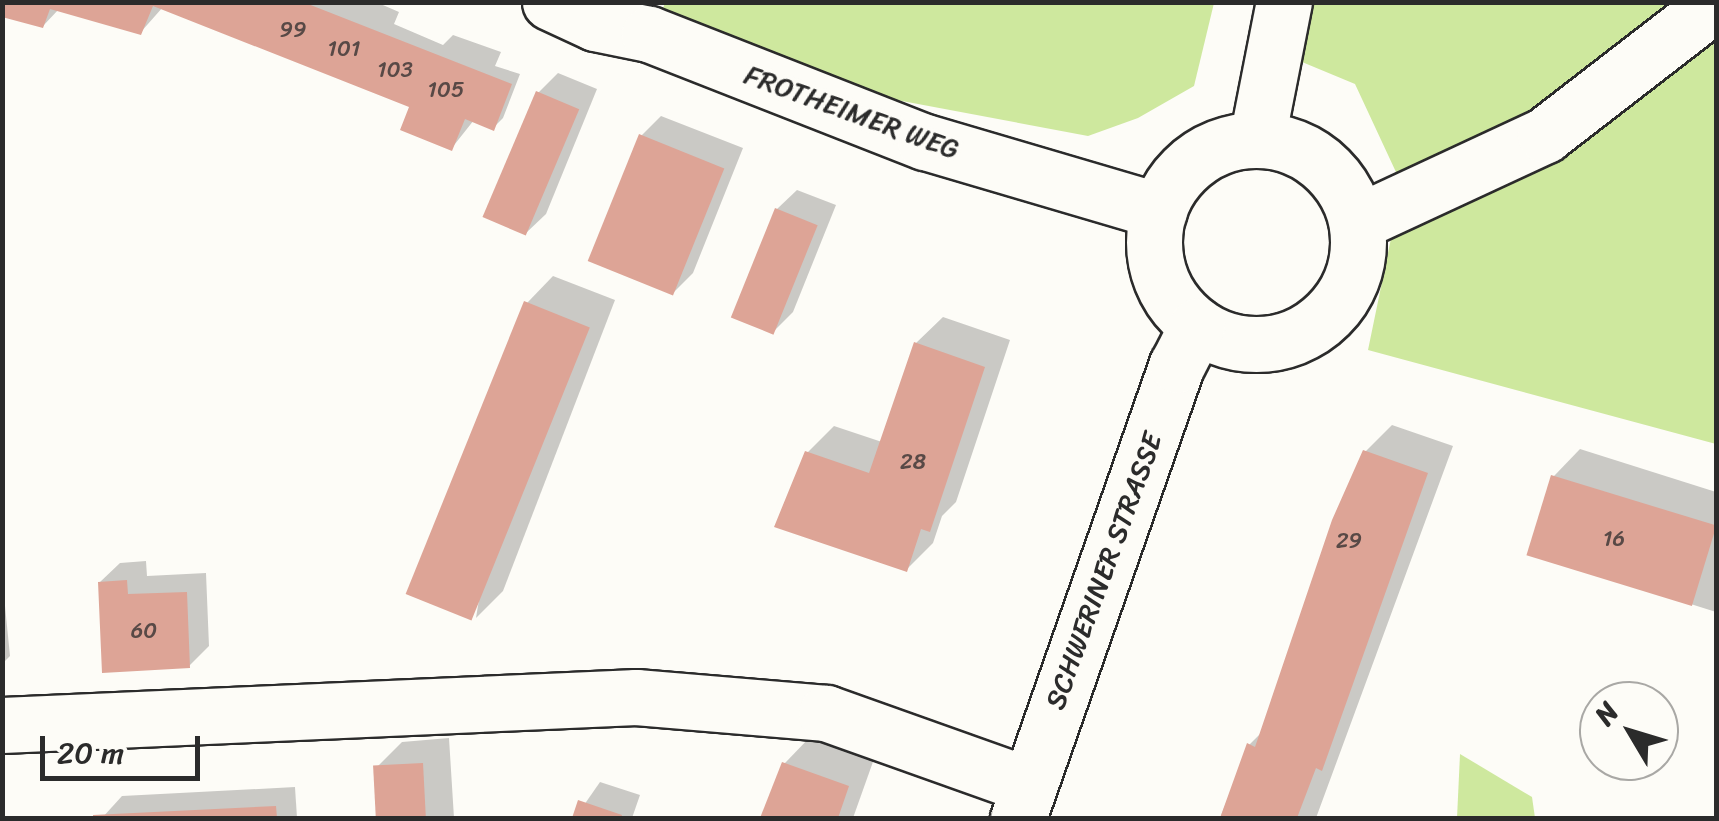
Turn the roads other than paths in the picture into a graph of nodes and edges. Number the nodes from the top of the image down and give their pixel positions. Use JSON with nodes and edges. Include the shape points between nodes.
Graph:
{"nodes":[{"id":1,"x":550,"y":2,"type":"edge"},
{"id":2,"x":1284,"y":2,"type":"edge"},
{"id":3,"x":1716,"y":2,"type":"edge"},
{"id":4,"x":1257,"y":139,"type":"junction"},
{"id":5,"x":1159,"y":211,"type":"junction"},
{"id":6,"x":1360,"y":221,"type":"junction"},
{"id":7,"x":1197,"y":326,"type":"junction"},
{"id":8,"x":2,"y":725,"type":"edge"},
{"id":9,"x":1023,"y":802,"type":"edge"}],
"edges":[{"from":1,"to":5,"type":"street","name":"FROTHEIMER WEG","via":[[925,142]]},
{"from":2,"to":4,"type":"street"},
{"from":3,"to":6,"type":"street","via":[[1545,135]]},
{"from":4,"to":5,"type":"street","via":[[1198,159]]},
{"from":4,"to":6,"type":"street","via":[[1304,150],[1339,177]]},
{"from":5,"to":7,"type":"street","via":[[1152,246],[1156,276]]},
{"from":6,"to":7,"type":"street","via":[[1355,273],[1329,314],[1285,340],[1238,344]]},
{"from":7,"to":9,"type":"street","name":"SCHWERINER STRASSE"},
{"from":8,"to":9,"type":"street","via":[[636,696],[826,713]]}]}
